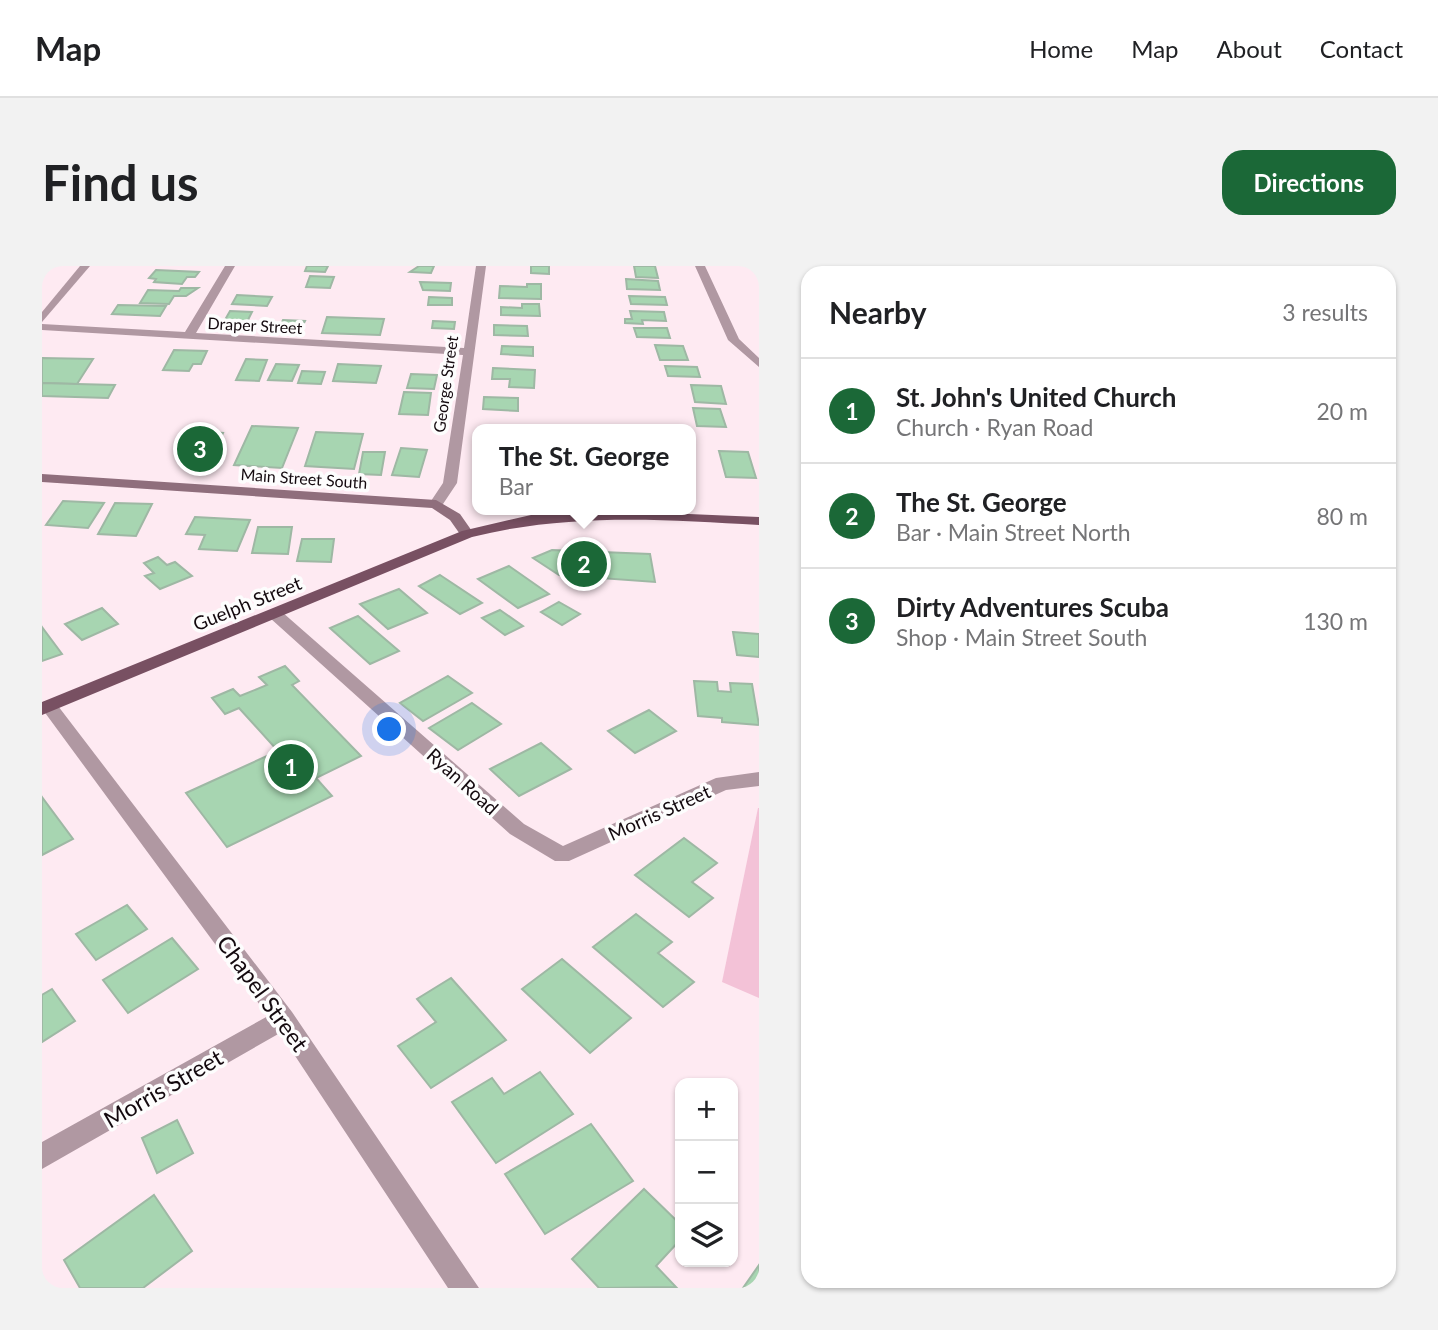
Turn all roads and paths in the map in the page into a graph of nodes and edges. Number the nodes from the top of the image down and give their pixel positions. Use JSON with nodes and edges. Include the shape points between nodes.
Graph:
{"nodes":[{"id":1,"x":85,"y":266,"type":"edge"},
{"id":2,"x":230,"y":266,"type":"edge"},
{"id":3,"x":481,"y":266,"type":"edge"},
{"id":4,"x":699,"y":266,"type":"edge"},
{"id":5,"x":42,"y":318,"type":"edge"},
{"id":6,"x":42,"y":327,"type":"edge"},
{"id":7,"x":188,"y":337,"type":"junction"},
{"id":8,"x":467,"y":352,"type":"junction"},
{"id":9,"x":759,"y":364,"type":"edge"},
{"id":10,"x":42,"y":478,"type":"edge"},
{"id":11,"x":436,"y":504,"type":"junction"},
{"id":12,"x":586,"y":515,"type":"edge"},
{"id":13,"x":664,"y":515,"type":"edge"},
{"id":14,"x":759,"y":521,"type":"edge"},
{"id":15,"x":467,"y":534,"type":"junction"},
{"id":16,"x":276,"y":615,"type":"junction"},
{"id":17,"x":46,"y":708,"type":"edge"},
{"id":18,"x":759,"y":779,"type":"edge"},
{"id":19,"x":562,"y":855,"type":"joint"},
{"id":20,"x":284,"y":1019,"type":"junction"},
{"id":21,"x":42,"y":1156,"type":"edge"},
{"id":22,"x":465,"y":1288,"type":"edge"}],
"edges":[{"from":1,"to":5,"type":"street"},
{"from":2,"to":7,"type":"street"},
{"from":3,"to":8,"type":"street","name":"George Street"},
{"from":4,"to":9,"type":"street","via":[[734,340]]},
{"from":6,"to":7,"type":"street","name":"Draper Street"},
{"from":7,"to":8,"type":"street","name":"Draper Street"},
{"from":8,"to":11,"type":"street","name":"George Street","via":[[450,483]]},
{"from":10,"to":11,"type":"main road","name":"Main Street South"},
{"from":11,"to":15,"type":"main road","via":[[455,517]]},
{"from":12,"to":15,"type":"main road","name":"Guelph Street"},
{"from":13,"to":14,"type":"main road","name":"Guelph Street"},
{"from":15,"to":16,"type":"main road","name":"Guelph Street"},
{"from":16,"to":17,"type":"main road","name":"Guelph Street"},
{"from":16,"to":19,"type":"street","name":"Ryan Road","via":[[517,829]]},
{"from":17,"to":20,"type":"street","name":"Chapel Street"},
{"from":18,"to":19,"type":"street","name":"Morris Street","via":[[723,783]]},
{"from":20,"to":21,"type":"street","name":"Morris Street"},
{"from":20,"to":22,"type":"street","name":"Chapel Street"}]}
